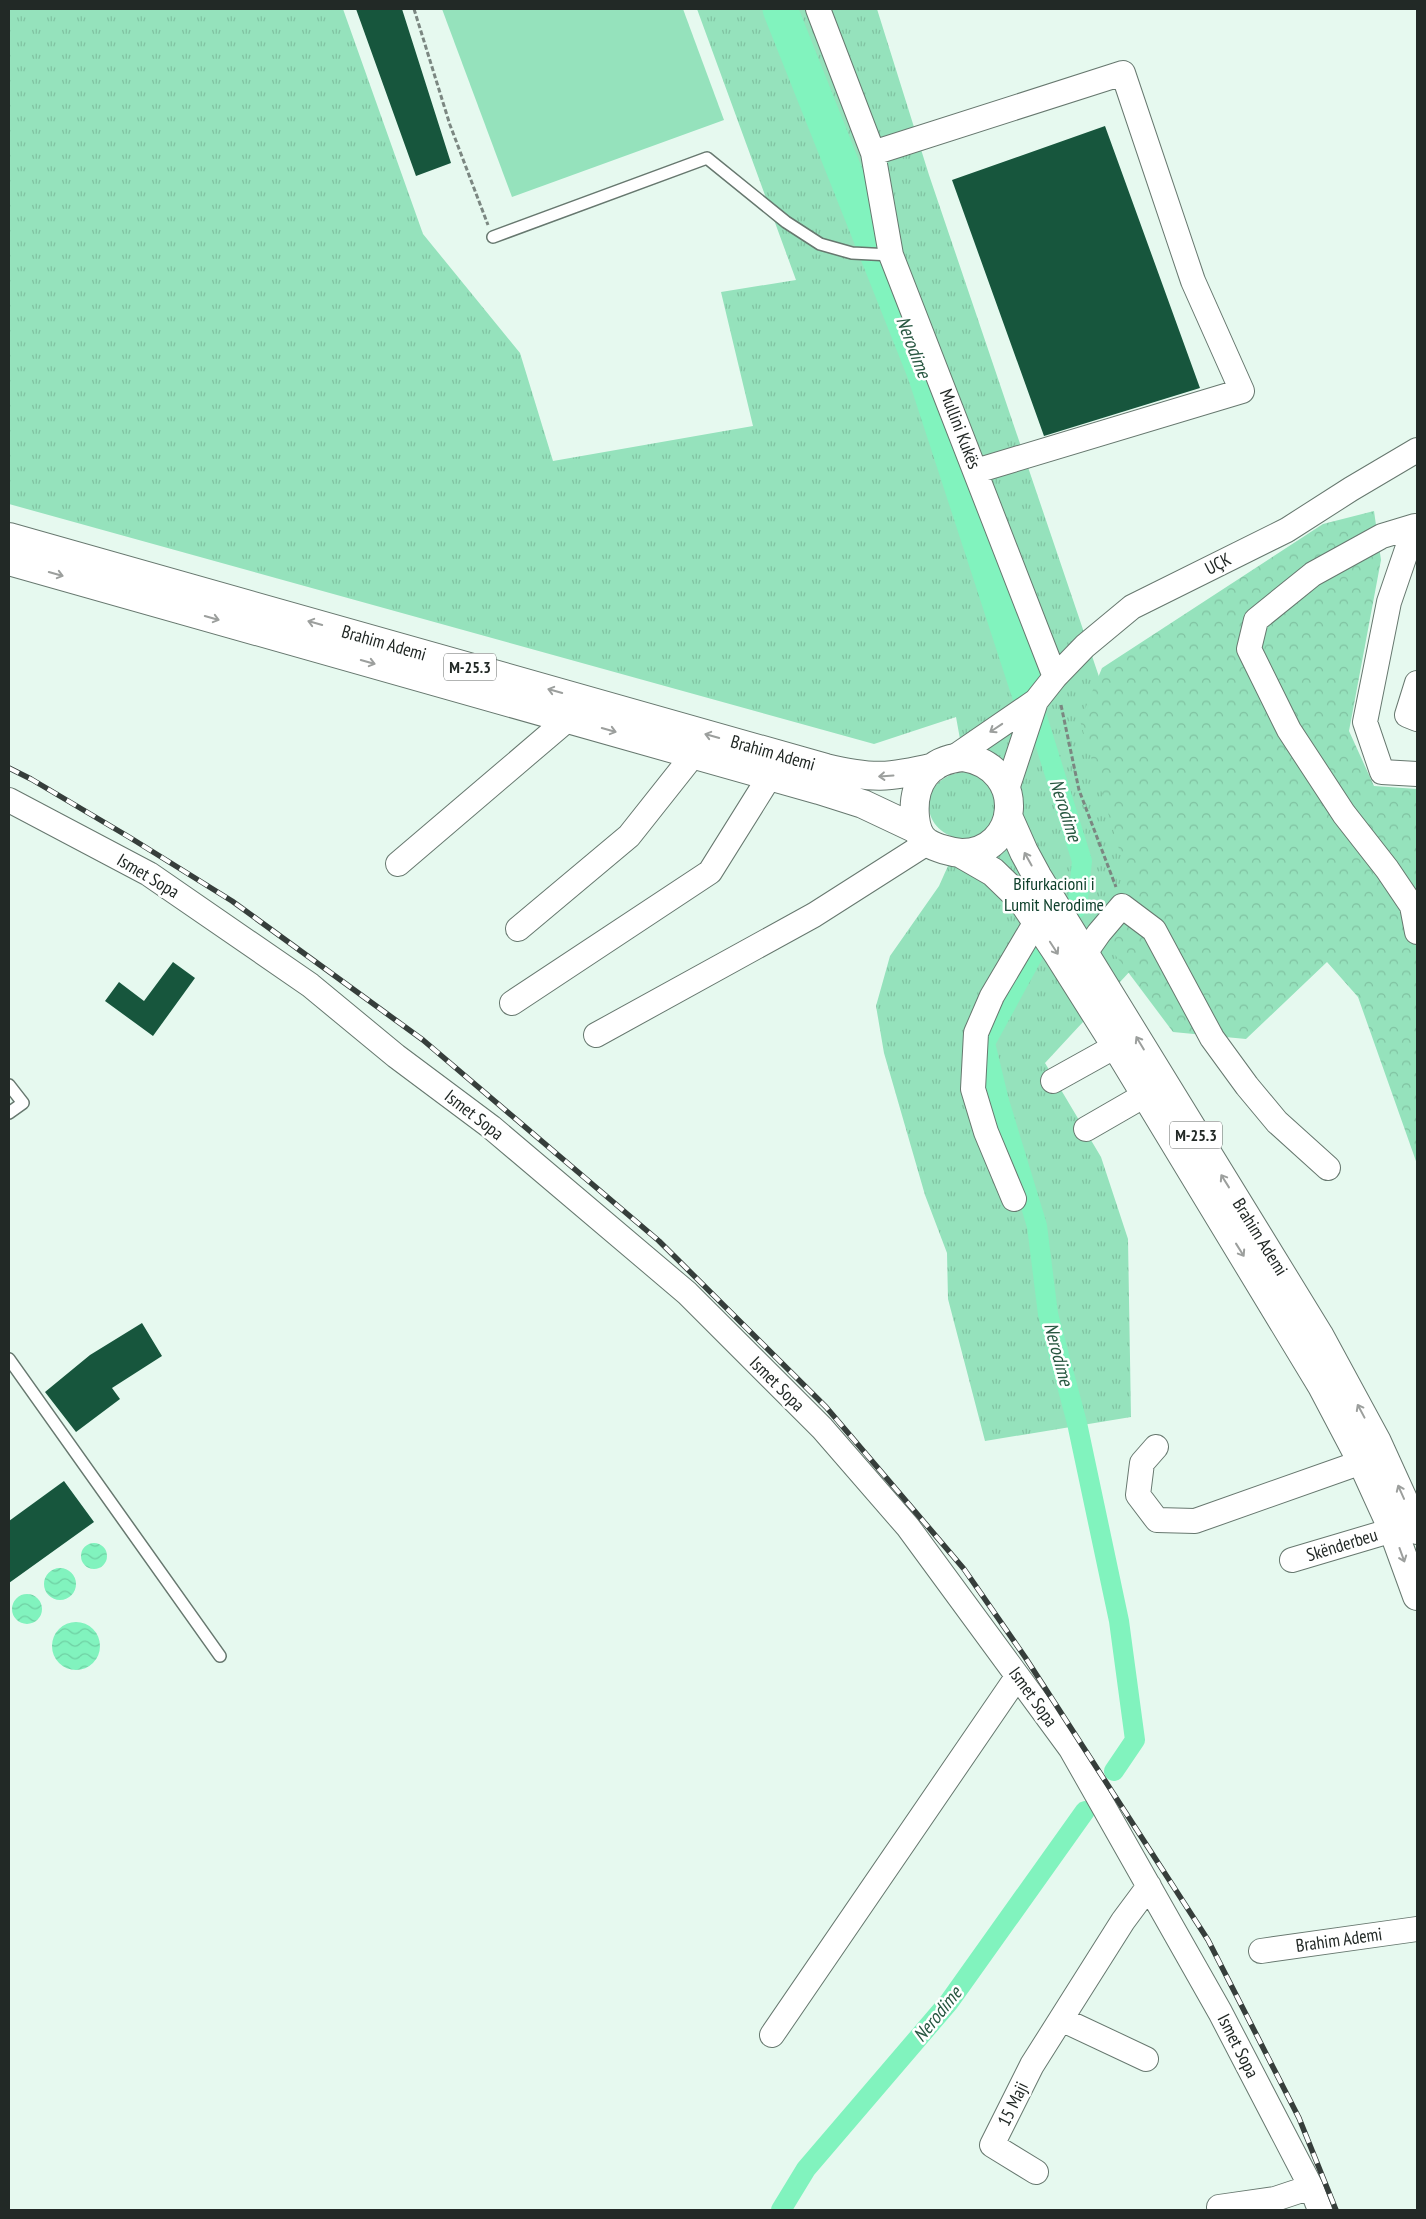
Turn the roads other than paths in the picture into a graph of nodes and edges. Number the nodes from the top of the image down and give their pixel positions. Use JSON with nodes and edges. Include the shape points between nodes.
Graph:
{"nodes":[{"id":1,"x":818,"y":9,"type":"edge"},
{"id":2,"x":873,"y":153,"type":"junction"},
{"id":3,"x":493,"y":237,"type":"road end"},
{"id":4,"x":890,"y":255,"type":"junction"},
{"id":5,"x":1417,"y":450,"type":"edge"},
{"id":6,"x":976,"y":470,"type":"junction"},
{"id":7,"x":9,"y":536,"type":"edge"},
{"id":8,"x":9,"y":560,"type":"edge"},
{"id":9,"x":1055,"y":677,"type":"junction"},
{"id":10,"x":1417,"y":683,"type":"edge"},
{"id":11,"x":1036,"y":701,"type":"junction"},
{"id":12,"x":568,"y":719,"type":"junction"},
{"id":13,"x":1417,"y":719,"type":"edge"},
{"id":14,"x":694,"y":754,"type":"junction"},
{"id":15,"x":943,"y":762,"type":"junction"},
{"id":16,"x":1417,"y":774,"type":"edge"},
{"id":17,"x":770,"y":776,"type":"junction"},
{"id":18,"x":1006,"y":789,"type":"junction"},
{"id":19,"x":9,"y":800,"type":"edge"},
{"id":20,"x":1008,"y":816,"type":"junction"},
{"id":21,"x":922,"y":836,"type":"junction"},
{"id":22,"x":960,"y":852,"type":"junction"},
{"id":23,"x":398,"y":864,"type":"dead end"},
{"id":24,"x":1037,"y":920,"type":"junction"},
{"id":25,"x":518,"y":930,"type":"dead end"},
{"id":26,"x":1417,"y":932,"type":"edge"},
{"id":27,"x":1085,"y":953,"type":"junction"},
{"id":28,"x":512,"y":1003,"type":"dead end"},
{"id":29,"x":596,"y":1035,"type":"dead end"},
{"id":30,"x":1116,"y":1046,"type":"junction"},
{"id":31,"x":1053,"y":1081,"type":"dead end"},
{"id":32,"x":9,"y":1085,"type":"edge"},
{"id":33,"x":1145,"y":1095,"type":"junction"},
{"id":34,"x":9,"y":1113,"type":"edge"},
{"id":35,"x":1086,"y":1129,"type":"dead end"},
{"id":36,"x":1328,"y":1168,"type":"dead end"},
{"id":37,"x":1014,"y":1199,"type":"dead end"},
{"id":38,"x":9,"y":1359,"type":"edge"},
{"id":39,"x":1156,"y":1448,"type":"dead end"},
{"id":40,"x":1362,"y":1462,"type":"junction"},
{"id":41,"x":1405,"y":1530,"type":"edge"},
{"id":42,"x":1292,"y":1560,"type":"dead end"},
{"id":43,"x":1417,"y":1596,"type":"edge"},
{"id":44,"x":220,"y":1656,"type":"dead end"},
{"id":45,"x":1018,"y":1676,"type":"junction"},
{"id":46,"x":1149,"y":1886,"type":"junction"},
{"id":47,"x":1417,"y":1929,"type":"edge"},
{"id":48,"x":1261,"y":1951,"type":"dead end"},
{"id":49,"x":1061,"y":2019,"type":"junction"},
{"id":50,"x":772,"y":2035,"type":"dead end"},
{"id":51,"x":1146,"y":2059,"type":"dead end"},
{"id":52,"x":1036,"y":2172,"type":"dead end"},
{"id":53,"x":1311,"y":2187,"type":"junction"},
{"id":54,"x":1220,"y":2207,"type":"dead end"},
{"id":55,"x":1320,"y":2210,"type":"edge"}],
"edges":[{"from":1,"to":2,"type":"street","name":"Mullini Kukës"},
{"from":2,"to":4,"type":"street","name":"Mullini Kukës"},
{"from":2,"to":6,"type":"street","via":[[1123,73],[1193,282],[1242,391]]},
{"from":3,"to":4,"type":"lane","via":[[708,158],[786,222],[820,244],[852,252]]},
{"from":4,"to":6,"type":"street","name":"Mullini Kukës"},
{"from":5,"to":9,"type":"street","name":"UÇK","via":[[1287,530],[1132,607],[1085,646]]},
{"from":6,"to":9,"type":"street","name":"Mullini Kukës"},
{"from":15,"to":7,"type":"main road","name":"Brahim Ademi","number":"M-25.3","one_way":true,"via":[[900,775],[875,777],[836,770]]},
{"from":8,"to":12,"type":"main road","name":"Brahim Ademi","number":"M-25.3","one_way":true},
{"from":9,"to":11,"type":"street","name":"UÇK"},
{"from":10,"to":13,"type":"street","via":[[1407,716]]},
{"from":11,"to":15,"type":"street","name":"UÇK","one_way":true},
{"from":11,"to":18,"type":"street","name":"UÇK"},
{"from":12,"to":14,"type":"main road","name":"Brahim Ademi","number":"M-25.3","one_way":true},
{"from":12,"to":23,"type":"street"},
{"from":14,"to":17,"type":"main road","name":"Brahim Ademi","number":"M-25.3"},
{"from":14,"to":25,"type":"street","via":[[629,836]]},
{"from":15,"to":18,"type":"main road","name":"Brahim Ademi","number":"M-25.3","via":[[974,759],[994,770]]},
{"from":15,"to":21,"type":"main road","via":[[923,778],[915,794]]},
{"from":16,"to":26,"type":"street","via":[[1382,772],[1365,722],[1389,602],[1415,526],[1382,536],[1313,574],[1256,620],[1249,649],[1289,730],[1344,814],[1412,906]]},
{"from":17,"to":21,"type":"main road","name":"Brahim Ademi","number":"M-25.3","via":[[863,804]]},
{"from":17,"to":28,"type":"street","name":"Brahim Ademi","via":[[710,872]]},
{"from":18,"to":20,"type":"main road","name":"Brahim Ademi","number":"M-25.3","via":[[1010,806]]},
{"from":19,"to":45,"type":"street","name":"Ismet Sopa","via":[[148,874],[310,985],[396,1056],[491,1127],[686,1293],[822,1428],[908,1527]]},
{"from":20,"to":22,"type":"main road","via":[[1004,828],[990,842],[972,851]]},
{"from":27,"to":20,"type":"main road","name":"Brahim Ademi","number":"M-25.3","one_way":true,"via":[[1037,876]]},
{"from":21,"to":22,"type":"main road","name":"Brahim Ademi","number":"M-25.3"},
{"from":21,"to":29,"type":"street","via":[[814,915]]},
{"from":22,"to":24,"type":"main road","name":"Brahim Ademi","number":"M-25.3","via":[[1009,886]]},
{"from":24,"to":30,"type":"main road","name":"Brahim Ademi","number":"M-25.3","one_way":true},
{"from":24,"to":37,"type":"street","via":[[992,996],[976,1033],[973,1089],[986,1132]]},
{"from":27,"to":36,"type":"street","via":[[1122,906],[1154,930],[1212,1038],[1247,1086],[1277,1122]]},
{"from":41,"to":27,"type":"main road","name":"Brahim Ademi","number":"M-25.3","one_way":true,"via":[[1378,1442],[1319,1335]]},
{"from":30,"to":31,"type":"street"},
{"from":30,"to":33,"type":"main road","name":"Brahim Ademi","number":"M-25.3"},
{"from":32,"to":34,"type":"lane","via":[[23,1103]]},
{"from":33,"to":35,"type":"street"},
{"from":33,"to":40,"type":"main road","name":"Brahim Ademi","number":"M-25.3","one_way":true,"via":[[1288,1328]]},
{"from":38,"to":44,"type":"lane"},
{"from":39,"to":40,"type":"street","via":[[1142,1463],[1138,1495],[1157,1520],[1194,1521]]},
{"from":40,"to":41,"type":"main road","name":"Brahim Ademi","number":"M-25.3"},
{"from":41,"to":42,"type":"street","name":"Skënderbeu"},
{"from":41,"to":43,"type":"main road","name":"Brahim Ademi","number":"M-25.3","one_way":true},
{"from":45,"to":46,"type":"street","name":"Ismet Sopa","via":[[1071,1749]]},
{"from":45,"to":50,"type":"street"},
{"from":46,"to":49,"type":"street","name":"15 Maji"},
{"from":46,"to":53,"type":"street","name":"Ismet Sopa","via":[[1220,2012]]},
{"from":47,"to":48,"type":"street","name":"Brahim Ademi"},
{"from":49,"to":51,"type":"street"},
{"from":49,"to":52,"type":"street","name":"15 Maji","via":[[1032,2065],[992,2145]]},
{"from":53,"to":54,"type":"street","via":[[1275,2199]]},
{"from":53,"to":55,"type":"street","name":"Ismet Sopa"}]}
